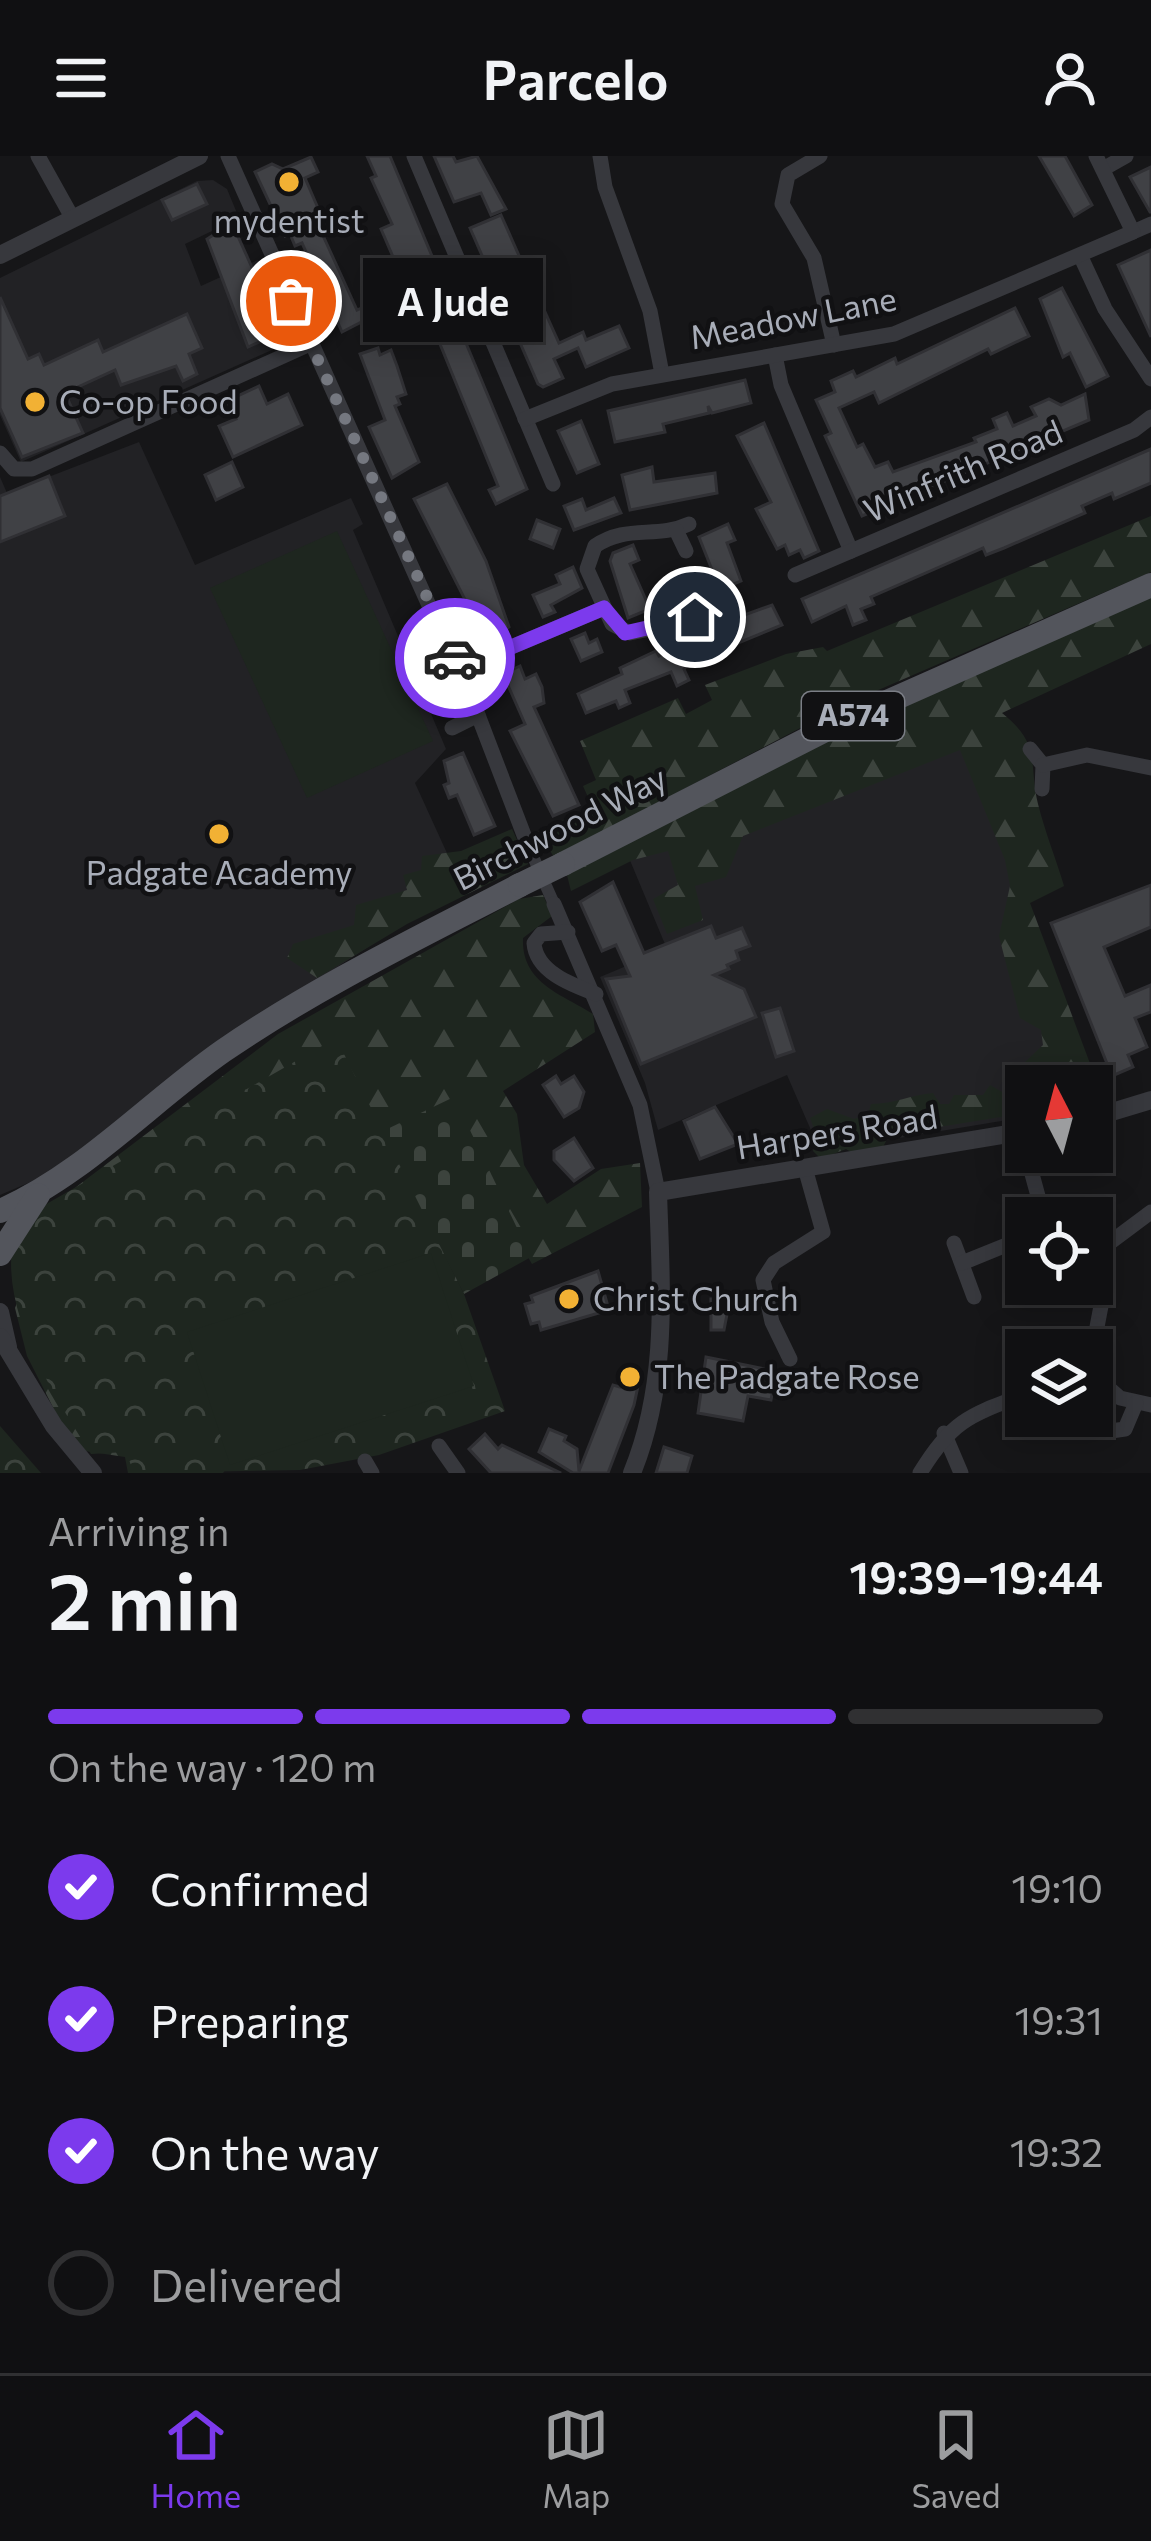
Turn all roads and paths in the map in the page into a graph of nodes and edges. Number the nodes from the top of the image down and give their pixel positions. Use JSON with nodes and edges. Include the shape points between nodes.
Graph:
{"nodes":[{"id":1,"x":38,"y":156,"type":"edge"},
{"id":2,"x":199,"y":156,"type":"edge"},
{"id":3,"x":228,"y":156,"type":"edge"},
{"id":4,"x":414,"y":156,"type":"edge"},
{"id":5,"x":601,"y":156,"type":"edge"},
{"id":6,"x":820,"y":156,"type":"edge"},
{"id":7,"x":1126,"y":156,"type":"edge"},
{"id":8,"x":1099,"y":162,"type":"edge"},
{"id":9,"x":73,"y":219,"type":"junction"},
{"id":10,"x":1151,"y":224,"type":"edge"},
{"id":11,"x":1133,"y":232,"type":"junction"},
{"id":12,"x":0,"y":255,"type":"edge"},
{"id":13,"x":1080,"y":255,"type":"junction"},
{"id":14,"x":310,"y":344,"type":"junction"},
{"id":15,"x":834,"y":345,"type":"junction"},
{"id":16,"x":775,"y":355,"type":"junction"},
{"id":17,"x":662,"y":374,"type":"junction"},
{"id":18,"x":1151,"y":380,"type":"edge"},
{"id":19,"x":1151,"y":417,"type":"edge"},
{"id":20,"x":526,"y":419,"type":"junction"},
{"id":21,"x":0,"y":453,"type":"edge"},
{"id":22,"x":553,"y":484,"type":"dead end"},
{"id":23,"x":686,"y":551,"type":"dead end"},
{"id":24,"x":851,"y":551,"type":"junction"},
{"id":25,"x":795,"y":575,"type":"dead end"},
{"id":26,"x":1151,"y":585,"type":"edge"},
{"id":27,"x":703,"y":591,"type":"dead end"},
{"id":28,"x":604,"y":608,"type":"junction"},
{"id":29,"x":459,"y":669,"type":"junction"},
{"id":30,"x":478,"y":715,"type":"junction"},
{"id":31,"x":452,"y":728,"type":"dead end"},
{"id":32,"x":1030,"y":749,"type":"dead end"},
{"id":33,"x":1043,"y":765,"type":"junction"},
{"id":34,"x":1151,"y":768,"type":"edge"},
{"id":35,"x":1042,"y":789,"type":"dead end"},
{"id":36,"x":527,"y":844,"type":"joint"},
{"id":37,"x":554,"y":904,"type":"joint"},
{"id":38,"x":568,"y":932,"type":"junction"},
{"id":39,"x":596,"y":994,"type":"junction"},
{"id":40,"x":1151,"y":1100,"type":"edge"},
{"id":41,"x":1113,"y":1112,"type":"edge"},
{"id":42,"x":1005,"y":1143,"type":"edge"},
{"id":43,"x":805,"y":1168,"type":"junction"},
{"id":44,"x":658,"y":1192,"type":"junction"},
{"id":45,"x":38,"y":1195,"type":"junction"},
{"id":46,"x":0,"y":1211,"type":"edge"},
{"id":47,"x":1151,"y":1212,"type":"edge"},
{"id":48,"x":1113,"y":1240,"type":"edge"},
{"id":49,"x":954,"y":1243,"type":"dead end"},
{"id":50,"x":1005,"y":1246,"type":"edge"},
{"id":51,"x":0,"y":1254,"type":"edge"},
{"id":52,"x":962,"y":1263,"type":"junction"},
{"id":53,"x":974,"y":1297,"type":"dead end"},
{"id":54,"x":0,"y":1312,"type":"edge"},
{"id":55,"x":4,"y":1342,"type":"edge"},
{"id":56,"x":790,"y":1359,"type":"dead end"},
{"id":57,"x":1113,"y":1392,"type":"edge"},
{"id":58,"x":1005,"y":1401,"type":"edge"},
{"id":59,"x":1144,"y":1404,"type":"edge"},
{"id":60,"x":1113,"y":1431,"type":"edge"},
{"id":61,"x":944,"y":1432,"type":"junction"},
{"id":62,"x":439,"y":1446,"type":"dead end"},
{"id":63,"x":93,"y":1473,"type":"edge"},
{"id":64,"x":458,"y":1473,"type":"edge"},
{"id":65,"x":632,"y":1473,"type":"edge"},
{"id":66,"x":920,"y":1473,"type":"edge"},
{"id":67,"x":961,"y":1473,"type":"edge"}],
"edges":[{"from":1,"to":9,"type":"street"},
{"from":2,"to":9,"type":"street"},
{"from":3,"to":14,"type":"street"},
{"from":4,"to":20,"type":"street"},
{"from":5,"to":17,"type":"street"},
{"from":6,"to":15,"type":"street","via":[[788,175],[782,204],[817,268]]},
{"from":7,"to":8,"type":"street"},
{"from":8,"to":11,"type":"street"},
{"from":9,"to":12,"type":"street"},
{"from":10,"to":11,"type":"street","name":"Meadow Lane"},
{"from":11,"to":13,"type":"street","name":"Meadow Lane"},
{"from":13,"to":15,"type":"street","name":"Meadow Lane","via":[[904,331]]},
{"from":13,"to":18,"type":"street"},
{"from":14,"to":21,"type":"street","via":[[32,469],[14,469]]},
{"from":14,"to":29,"type":"street"},
{"from":15,"to":16,"type":"street","name":"Meadow Lane"},
{"from":16,"to":17,"type":"street","name":"Meadow Lane"},
{"from":16,"to":24,"type":"street"},
{"from":17,"to":20,"type":"street","name":"Meadow Lane","via":[[595,389]]},
{"from":19,"to":24,"type":"street","name":"Winfrith Road"},
{"from":20,"to":22,"type":"street"},
{"from":23,"to":28,"type":"street","via":[[683,527],[622,532],[582,554]]},
{"from":24,"to":25,"type":"street","name":"Winfrith Road"},
{"from":26,"to":45,"type":"main road","name":"Birchwood Way","number":"A574","bridge":true,"via":[[833,726],[352,973],[168,1089]]},
{"from":27,"to":28,"type":"street","via":[[719,608],[625,633]]},
{"from":28,"to":29,"type":"street"},
{"from":29,"to":30,"type":"street"},
{"from":30,"to":31,"type":"street"},
{"from":30,"to":36,"type":"street"},
{"from":32,"to":33,"type":"street"},
{"from":33,"to":34,"type":"street","via":[[1087,755]]},
{"from":33,"to":35,"type":"street"},
{"from":36,"to":37,"type":"street"},
{"from":37,"to":38,"type":"street"},
{"from":38,"to":39,"type":"street"},
{"from":38,"to":39,"type":"street","via":[[541,934],[535,955]]},
{"from":39,"to":44,"type":"street","via":[[640,1106]]},
{"from":40,"to":41,"type":"street"},
{"from":42,"to":43,"type":"street","name":"Harpers Road"},
{"from":43,"to":44,"type":"street","name":"Harpers Road"},
{"from":43,"to":56,"type":"street","via":[[823,1232],[774,1263],[763,1280]]},
{"from":44,"to":65,"type":"street","via":[[657,1391]]},
{"from":45,"to":46,"type":"main road","name":"Birchwood Way","number":"A574"},
{"from":45,"to":51,"type":"main road","name":"Birchwood Way","number":"A574"},
{"from":47,"to":48,"type":"street"},
{"from":49,"to":52,"type":"street"},
{"from":50,"to":52,"type":"street"},
{"from":52,"to":53,"type":"street"},
{"from":54,"to":55,"type":"street"},
{"from":55,"to":63,"type":"street","via":[[41,1408]]},
{"from":57,"to":59,"type":"street"},
{"from":58,"to":61,"type":"street"},
{"from":59,"to":60,"type":"street","via":[[1125,1429]]},
{"from":61,"to":66,"type":"street"},
{"from":61,"to":67,"type":"street"},
{"from":62,"to":64,"type":"street"}]}
